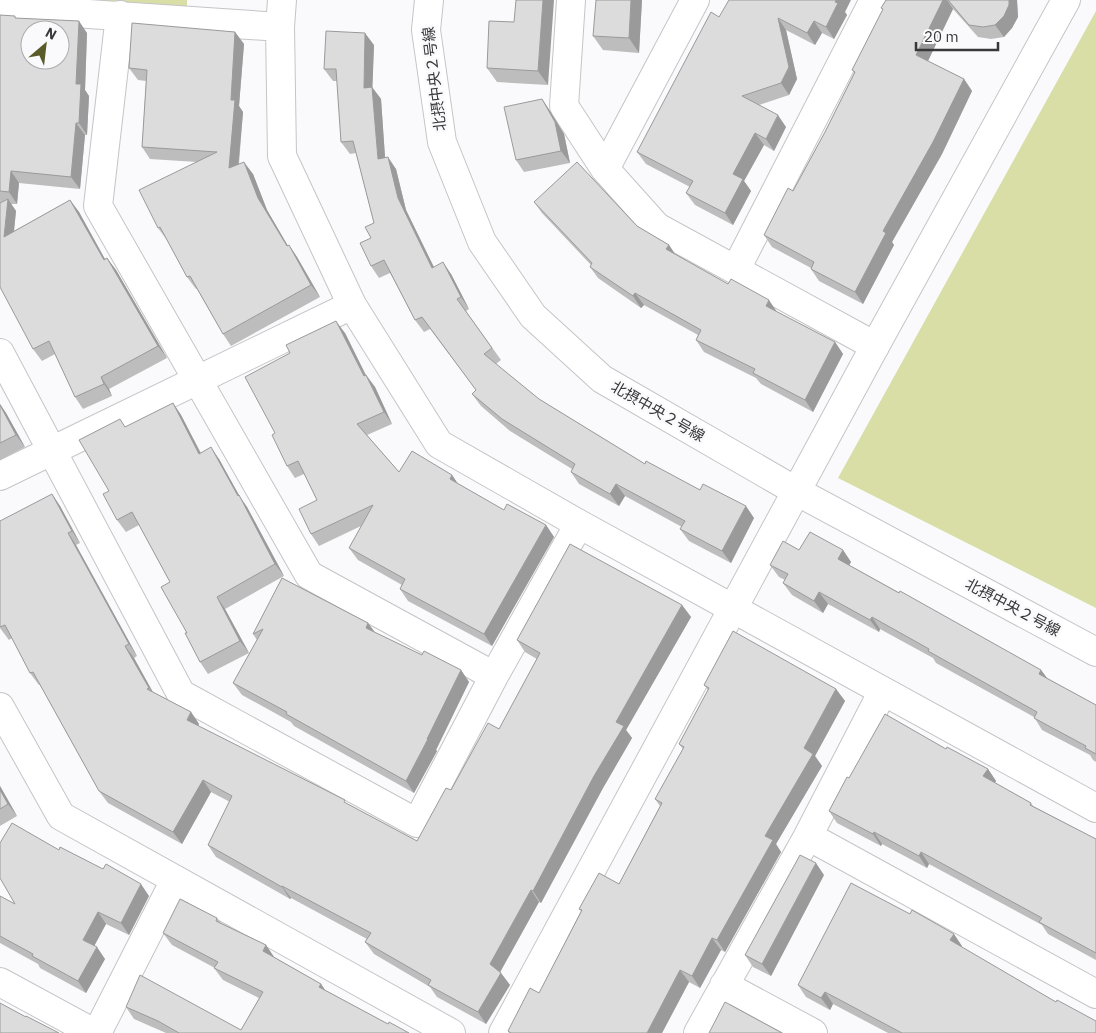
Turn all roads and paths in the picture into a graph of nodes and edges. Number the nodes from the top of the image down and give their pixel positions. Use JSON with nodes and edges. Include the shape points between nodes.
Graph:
{"nodes":[{"id":1,"x":282,"y":0,"type":"edge"},
{"id":2,"x":429,"y":0,"type":"edge"},
{"id":3,"x":571,"y":0,"type":"edge"},
{"id":4,"x":695,"y":0,"type":"edge"},
{"id":5,"x":874,"y":0,"type":"edge"},
{"id":6,"x":1066,"y":0,"type":"edge"},
{"id":7,"x":0,"y":8,"type":"edge"},
{"id":8,"x":120,"y":15,"type":"junction"},
{"id":9,"x":280,"y":27,"type":"junction"},
{"id":10,"x":605,"y":169,"type":"junction"},
{"id":11,"x":736,"y":269,"type":"junction"},
{"id":12,"x":352,"y":304,"type":"junction"},
{"id":13,"x":875,"y":346,"type":"junction"},
{"id":14,"x":0,"y":353,"type":"edge"},
{"id":15,"x":197,"y":380,"type":"junction"},
{"id":16,"x":52,"y":450,"type":"junction"},
{"id":17,"x":0,"y":476,"type":"edge"},
{"id":18,"x":796,"y":492,"type":"junction"},
{"id":19,"x":579,"y":524,"type":"junction"},
{"id":20,"x":732,"y":608,"type":"junction"},
{"id":21,"x":1096,"y":652,"type":"edge"},
{"id":22,"x":494,"y":676,"type":"junction"},
{"id":23,"x":883,"y":691,"type":"junction"},
{"id":24,"x":0,"y":707,"type":"edge"},
{"id":25,"x":1096,"y":808,"type":"edge"},
{"id":26,"x":808,"y":836,"type":"junction"},
{"id":27,"x":176,"y":880,"type":"junction"},
{"id":28,"x":0,"y":982,"type":"edge"},
{"id":29,"x":724,"y":985,"type":"junction"},
{"id":30,"x":1096,"y":994,"type":"edge"},
{"id":31,"x":95,"y":1033,"type":"edge"},
{"id":32,"x":451,"y":1033,"type":"edge"},
{"id":33,"x":503,"y":1033,"type":"edge"},
{"id":34,"x":698,"y":1033,"type":"edge"},
{"id":35,"x":813,"y":1033,"type":"edge"}],
"edges":[{"from":1,"to":9,"type":"street"},
{"from":2,"to":18,"type":"street","name":"北摂中央２号線","via":[[426,30],[442,142],[482,242],[533,316],[602,379]]},
{"from":3,"to":10,"type":"street","via":[[564,106]]},
{"from":4,"to":10,"type":"street"},
{"from":5,"to":11,"type":"street"},
{"from":6,"to":13,"type":"street"},
{"from":7,"to":8,"type":"street"},
{"from":8,"to":9,"type":"street"},
{"from":8,"to":15,"type":"street","via":[[98,206]]},
{"from":9,"to":12,"type":"street","via":[[282,156]]},
{"from":10,"to":11,"type":"street","via":[[657,227]]},
{"from":11,"to":13,"type":"street"},
{"from":12,"to":15,"type":"street"},
{"from":12,"to":19,"type":"street","via":[[439,444]]},
{"from":13,"to":18,"type":"street"},
{"from":14,"to":16,"type":"street"},
{"from":15,"to":16,"type":"street"},
{"from":15,"to":22,"type":"street","via":[[309,575]]},
{"from":16,"to":17,"type":"street"},
{"from":16,"to":22,"type":"street","via":[[181,694],[417,823]]},
{"from":18,"to":20,"type":"street"},
{"from":18,"to":21,"type":"street","name":"北摂中央２号線"},
{"from":19,"to":20,"type":"street"},
{"from":19,"to":22,"type":"street"},
{"from":20,"to":23,"type":"street"},
{"from":20,"to":33,"type":"street"},
{"from":23,"to":25,"type":"street"},
{"from":23,"to":26,"type":"street"},
{"from":24,"to":27,"type":"street","via":[[61,816]]},
{"from":26,"to":29,"type":"street"},
{"from":26,"to":30,"type":"street"},
{"from":27,"to":31,"type":"street"},
{"from":27,"to":32,"type":"street"},
{"from":28,"to":31,"type":"street"},
{"from":29,"to":34,"type":"street"},
{"from":29,"to":35,"type":"street"}]}
